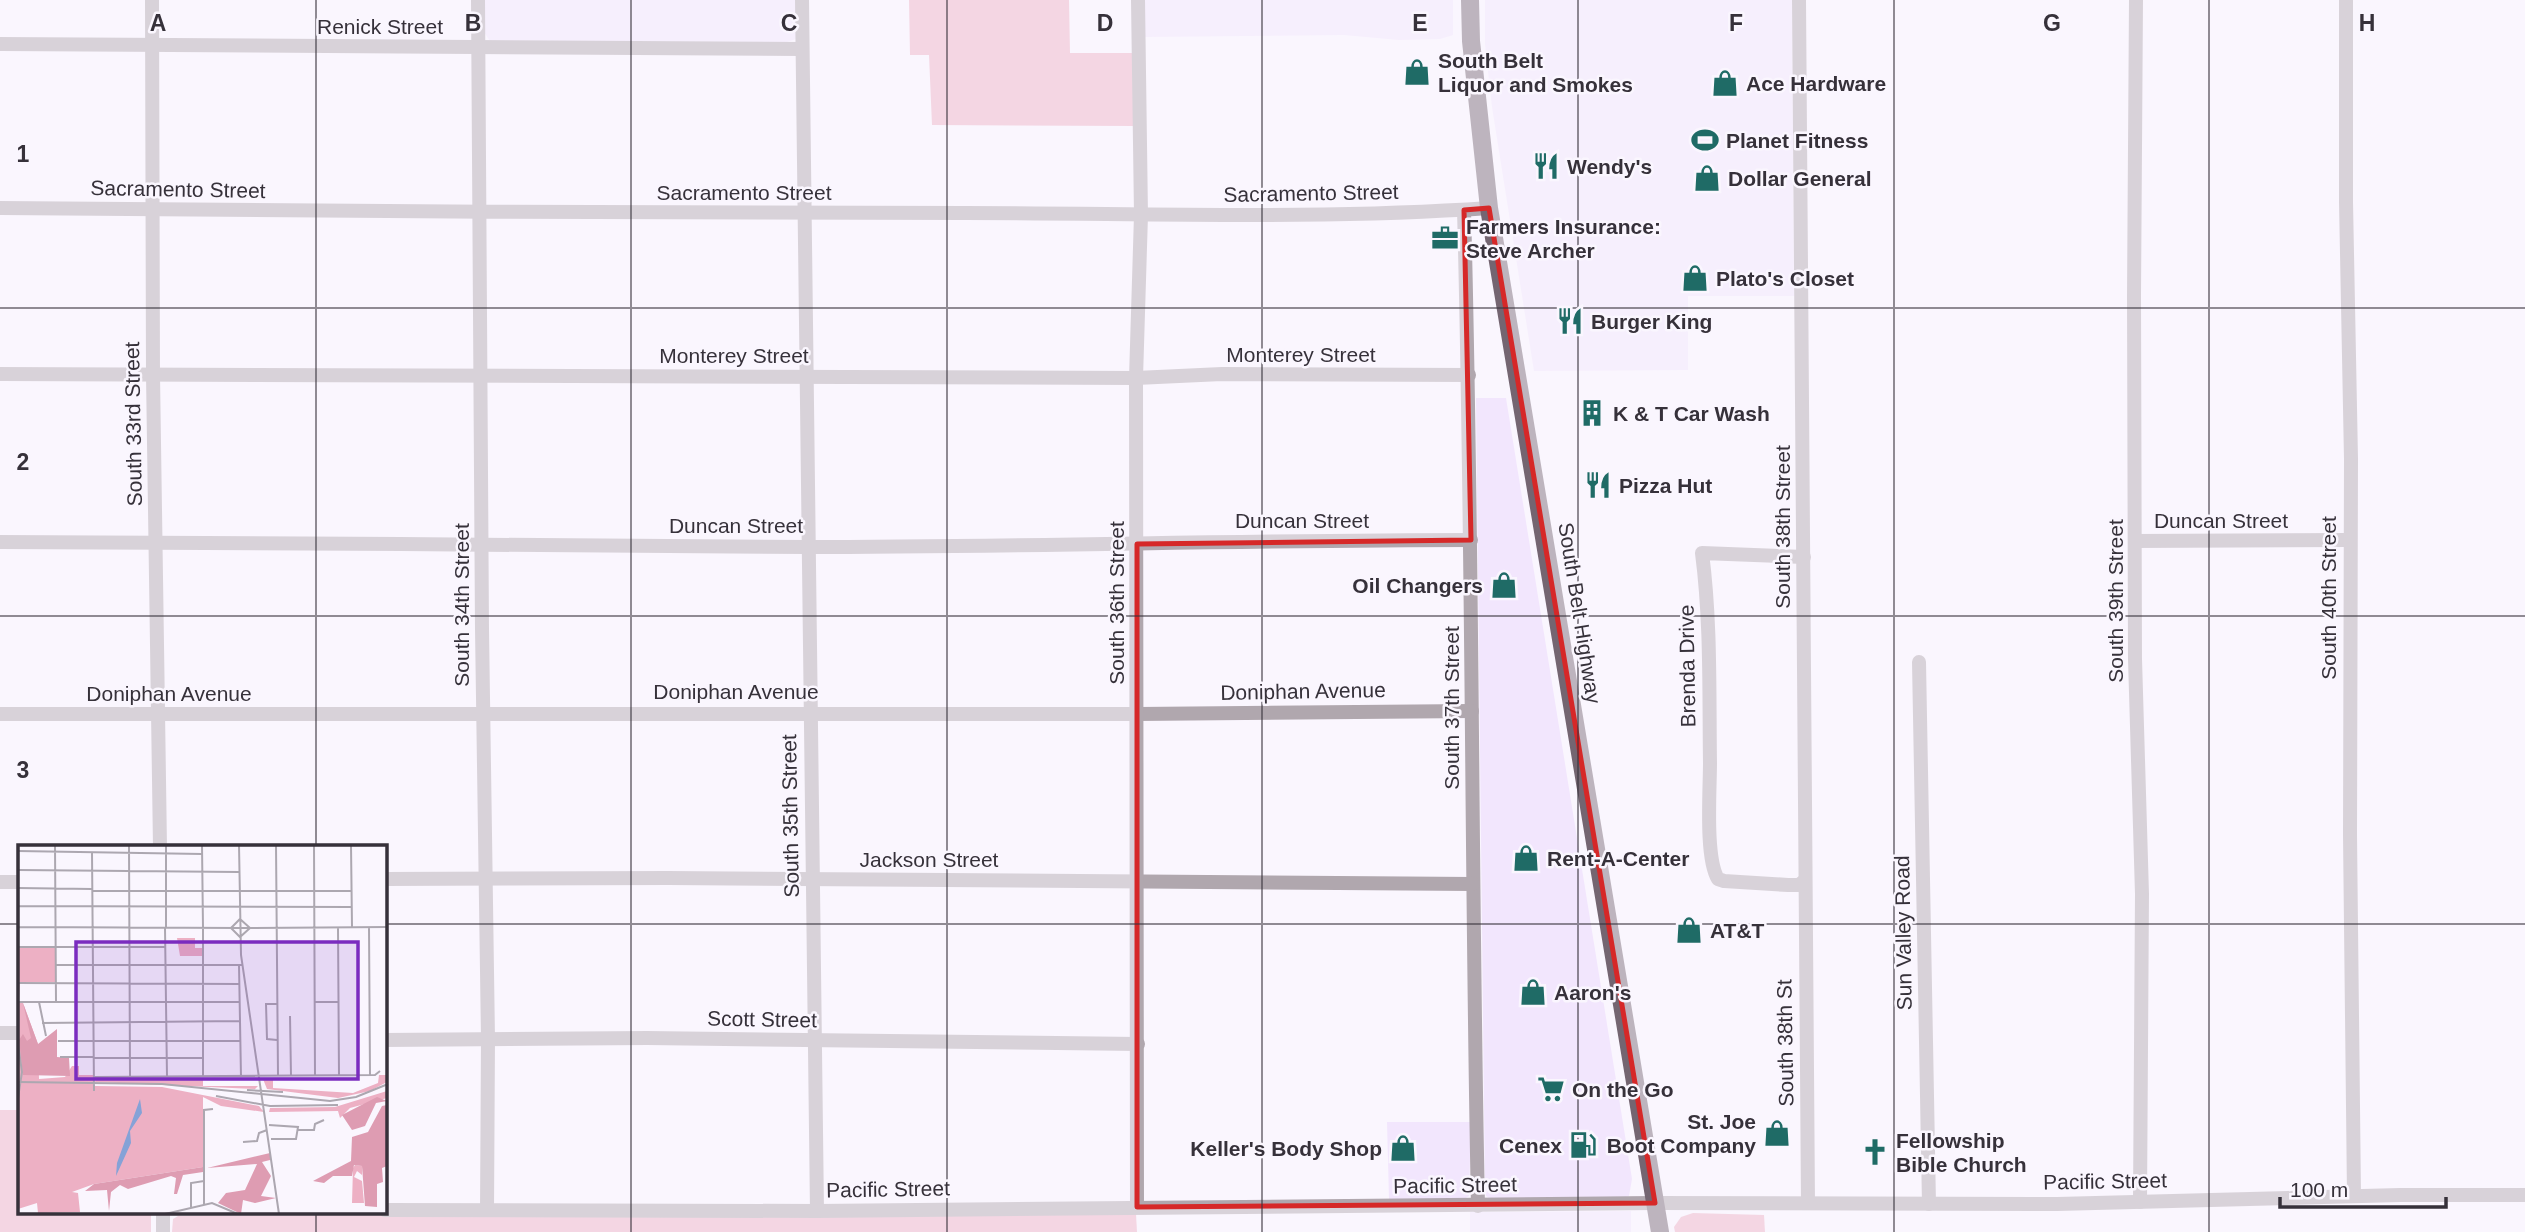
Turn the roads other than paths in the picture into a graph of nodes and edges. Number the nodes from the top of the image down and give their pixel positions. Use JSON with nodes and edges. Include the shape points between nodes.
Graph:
{"nodes":[{"id":1,"x":152,"y":0,"type":"edge"},
{"id":2,"x":478,"y":0,"type":"edge"},
{"id":3,"x":802,"y":0,"type":"edge"},
{"id":4,"x":1138,"y":0,"type":"edge"},
{"id":5,"x":1470,"y":0,"type":"edge"},
{"id":6,"x":1798,"y":0,"type":"edge"},
{"id":7,"x":2136,"y":0,"type":"edge"},
{"id":8,"x":2346,"y":0,"type":"edge"},
{"id":9,"x":0,"y":44,"type":"edge"},
{"id":10,"x":153,"y":46,"type":"junction"},
{"id":11,"x":479,"y":47,"type":"junction"},
{"id":12,"x":801,"y":49,"type":"junction"},
{"id":13,"x":0,"y":208,"type":"edge"},
{"id":14,"x":1489,"y":208,"type":"junction"},
{"id":15,"x":153,"y":210,"type":"junction"},
{"id":16,"x":1464,"y":210,"type":"junction"},
{"id":17,"x":480,"y":213,"type":"junction"},
{"id":18,"x":805,"y":213,"type":"junction"},
{"id":19,"x":1141,"y":215,"type":"junction"},
{"id":20,"x":0,"y":374,"type":"edge"},
{"id":21,"x":153,"y":375,"type":"junction"},
{"id":22,"x":1469,"y":375,"type":"junction"},
{"id":23,"x":807,"y":376,"type":"junction"},
{"id":24,"x":480,"y":377,"type":"junction"},
{"id":25,"x":1136,"y":378,"type":"junction"},
{"id":26,"x":1471,"y":540,"type":"junction"},
{"id":27,"x":2349,"y":540,"type":"junction"},
{"id":28,"x":2135,"y":541,"type":"junction"},
{"id":29,"x":0,"y":542,"type":"edge"},
{"id":30,"x":156,"y":542,"type":"junction"},
{"id":31,"x":481,"y":544,"type":"junction"},
{"id":32,"x":1137,"y":544,"type":"junction"},
{"id":33,"x":808,"y":547,"type":"junction"},
{"id":34,"x":1804,"y":557,"type":"junction"},
{"id":35,"x":1919,"y":662,"type":"dead end"},
{"id":36,"x":1472,"y":711,"type":"junction"},
{"id":37,"x":810,"y":712,"type":"junction"},
{"id":38,"x":482,"y":713,"type":"junction"},
{"id":39,"x":0,"y":714,"type":"edge"},
{"id":40,"x":1138,"y":714,"type":"junction"},
{"id":41,"x":158,"y":715,"type":"junction"},
{"id":42,"x":160,"y":845,"type":"edge"},
{"id":43,"x":484,"y":878,"type":"junction"},
{"id":44,"x":387,"y":879,"type":"edge"},
{"id":45,"x":812,"y":880,"type":"junction"},
{"id":46,"x":1136,"y":881,"type":"junction"},
{"id":47,"x":1804,"y":881,"type":"junction"},
{"id":48,"x":0,"y":882,"type":"edge"},
{"id":49,"x":18,"y":882,"type":"edge"},
{"id":50,"x":1472,"y":884,"type":"junction"},
{"id":51,"x":0,"y":1033,"type":"edge"},
{"id":52,"x":18,"y":1033,"type":"edge"},
{"id":53,"x":488,"y":1039,"type":"junction"},
{"id":54,"x":387,"y":1040,"type":"edge"},
{"id":55,"x":814,"y":1041,"type":"junction"},
{"id":56,"x":1138,"y":1044,"type":"junction"},
{"id":57,"x":2525,"y":1195,"type":"edge"},
{"id":58,"x":2354,"y":1196,"type":"junction"},
{"id":59,"x":2140,"y":1202,"type":"junction"},
{"id":60,"x":1655,"y":1203,"type":"junction"},
{"id":61,"x":1808,"y":1203,"type":"junction"},
{"id":62,"x":1929,"y":1204,"type":"junction"},
{"id":63,"x":1478,"y":1206,"type":"junction"},
{"id":64,"x":1137,"y":1207,"type":"junction"},
{"id":65,"x":387,"y":1210,"type":"edge"},
{"id":66,"x":487,"y":1210,"type":"junction"},
{"id":67,"x":817,"y":1211,"type":"junction"},
{"id":68,"x":1660,"y":1232,"type":"edge"}],
"edges":[{"from":1,"to":10,"type":"street","name":"South 33rd Street"},
{"from":2,"to":11,"type":"street","name":"South 34th Street"},
{"from":3,"to":12,"type":"street","name":"South 35th Street"},
{"from":4,"to":19,"type":"street","name":"South 36th Street"},
{"from":5,"to":14,"type":"main road","name":"South Belt Highway"},
{"from":6,"to":34,"type":"street","name":"South 38th Street"},
{"from":7,"to":28,"type":"street","name":"South 39th Street"},
{"from":8,"to":27,"type":"street","name":"South 40th Street"},
{"from":9,"to":10,"type":"street","name":"Renick Street"},
{"from":10,"to":11,"type":"street","name":"Renick Street"},
{"from":10,"to":15,"type":"street","name":"South 33rd Street"},
{"from":11,"to":12,"type":"street","name":"Renick Street"},
{"from":11,"to":17,"type":"street","name":"South 34th Street"},
{"from":12,"to":18,"type":"street","name":"South 35th Street"},
{"from":13,"to":15,"type":"street","name":"Sacramento Street"},
{"from":14,"to":16,"type":"street","name":"Sacramento Street"},
{"from":14,"to":60,"type":"main road","name":"South Belt Highway"},
{"from":15,"to":17,"type":"street","name":"Sacramento Street"},
{"from":15,"to":21,"type":"street","name":"South 33rd Street"},
{"from":16,"to":19,"type":"street","name":"Sacramento Street","via":[[1240,217]]},
{"from":16,"to":22,"type":"street","name":"South 37th Street"},
{"from":17,"to":18,"type":"street","name":"Sacramento Street"},
{"from":17,"to":24,"type":"street","name":"South 34th Street"},
{"from":18,"to":19,"type":"street","name":"Sacramento Street"},
{"from":18,"to":23,"type":"street","name":"South 35th Street"},
{"from":19,"to":25,"type":"street","name":"South 36th Street"},
{"from":20,"to":21,"type":"street","name":"Monterey Street"},
{"from":21,"to":24,"type":"street","name":"Monterey Street"},
{"from":21,"to":30,"type":"street","name":"South 33rd Street"},
{"from":22,"to":25,"type":"street","name":"Monterey Street"},
{"from":22,"to":26,"type":"street","name":"South 37th Street"},
{"from":23,"to":24,"type":"street","name":"Monterey Street"},
{"from":23,"to":25,"type":"street","name":"Monterey Street"},
{"from":23,"to":33,"type":"street","name":"South 35th Street"},
{"from":24,"to":31,"type":"street","name":"South 34th Street"},
{"from":25,"to":32,"type":"street","name":"South 36th Street"},
{"from":26,"to":32,"type":"street","name":"Duncan Street"},
{"from":26,"to":36,"type":"street","name":"South 37th Street"},
{"from":27,"to":28,"type":"street","name":"Duncan Street"},
{"from":27,"to":58,"type":"street","name":"South 40th Street"},
{"from":28,"to":59,"type":"street","name":"South 39th Street","via":[[2142,894]]},
{"from":29,"to":30,"type":"street","name":"Duncan Street"},
{"from":30,"to":31,"type":"street","name":"Duncan Street"},
{"from":30,"to":41,"type":"street","name":"South 33rd Street"},
{"from":31,"to":33,"type":"street","name":"Duncan Street"},
{"from":31,"to":38,"type":"street","name":"South 34th Street"},
{"from":32,"to":33,"type":"street","name":"Duncan Street"},
{"from":32,"to":40,"type":"street","name":"South 36th Street"},
{"from":33,"to":37,"type":"street","name":"South 35th Street"},
{"from":34,"to":47,"type":"street","name":"South 38th Street"},
{"from":34,"to":47,"type":"street","name":"Brenda Drive","via":[[1702,553],[1714,872],[1718,880],[1799,885]]},
{"from":35,"to":62,"type":"street","name":"Sun Valley Road"},
{"from":36,"to":40,"type":"street","name":"Doniphan Avenue"},
{"from":36,"to":50,"type":"street","name":"South 37th Street"},
{"from":37,"to":38,"type":"street","name":"Doniphan Avenue"},
{"from":37,"to":40,"type":"street","name":"Doniphan Avenue"},
{"from":37,"to":45,"type":"street","name":"South 35th Street"},
{"from":38,"to":41,"type":"street","name":"Doniphan Avenue"},
{"from":38,"to":43,"type":"street","name":"South 34th Street"},
{"from":39,"to":41,"type":"street","name":"Doniphan Avenue"},
{"from":40,"to":46,"type":"street","name":"South 36th Street"},
{"from":41,"to":42,"type":"street","name":"South 33rd Street"},
{"from":43,"to":44,"type":"street","name":"Jackson Street"},
{"from":43,"to":45,"type":"street","name":"Jackson Street"},
{"from":43,"to":53,"type":"street","name":"South 34th Street"},
{"from":45,"to":46,"type":"street","name":"Jackson Street"},
{"from":45,"to":55,"type":"street","name":"South 35th Street"},
{"from":46,"to":50,"type":"street","name":"Jackson Street"},
{"from":46,"to":56,"type":"street","name":"South 36th Street"},
{"from":47,"to":61,"type":"street","name":"South 38th St"},
{"from":48,"to":49,"type":"street"},
{"from":50,"to":63,"type":"street","name":"South 37th Street"},
{"from":51,"to":52,"type":"street"},
{"from":53,"to":54,"type":"street","name":"Scott Street"},
{"from":53,"to":55,"type":"street","name":"Scott Street"},
{"from":53,"to":66,"type":"street","name":"South 34th Street"},
{"from":55,"to":56,"type":"street","name":"Scott Street"},
{"from":55,"to":67,"type":"street","name":"South 35th Street"},
{"from":56,"to":64,"type":"street","name":"South 36th Street"},
{"from":57,"to":58,"type":"street","name":"Pacific Street"},
{"from":58,"to":59,"type":"street","name":"Pacific Street"},
{"from":59,"to":62,"type":"street","name":"Pacific Street"},
{"from":60,"to":61,"type":"street","name":"Pacific Street"},
{"from":60,"to":63,"type":"street","name":"Pacific Street"},
{"from":60,"to":68,"type":"main road","name":"South Belt Highway"},
{"from":61,"to":62,"type":"street","name":"Pacific Street"},
{"from":63,"to":64,"type":"street","name":"Pacific Street"},
{"from":64,"to":67,"type":"street","name":"Pacific Street"},
{"from":65,"to":66,"type":"street","name":"Pacific Street"},
{"from":66,"to":67,"type":"street","name":"Pacific Street"}]}
